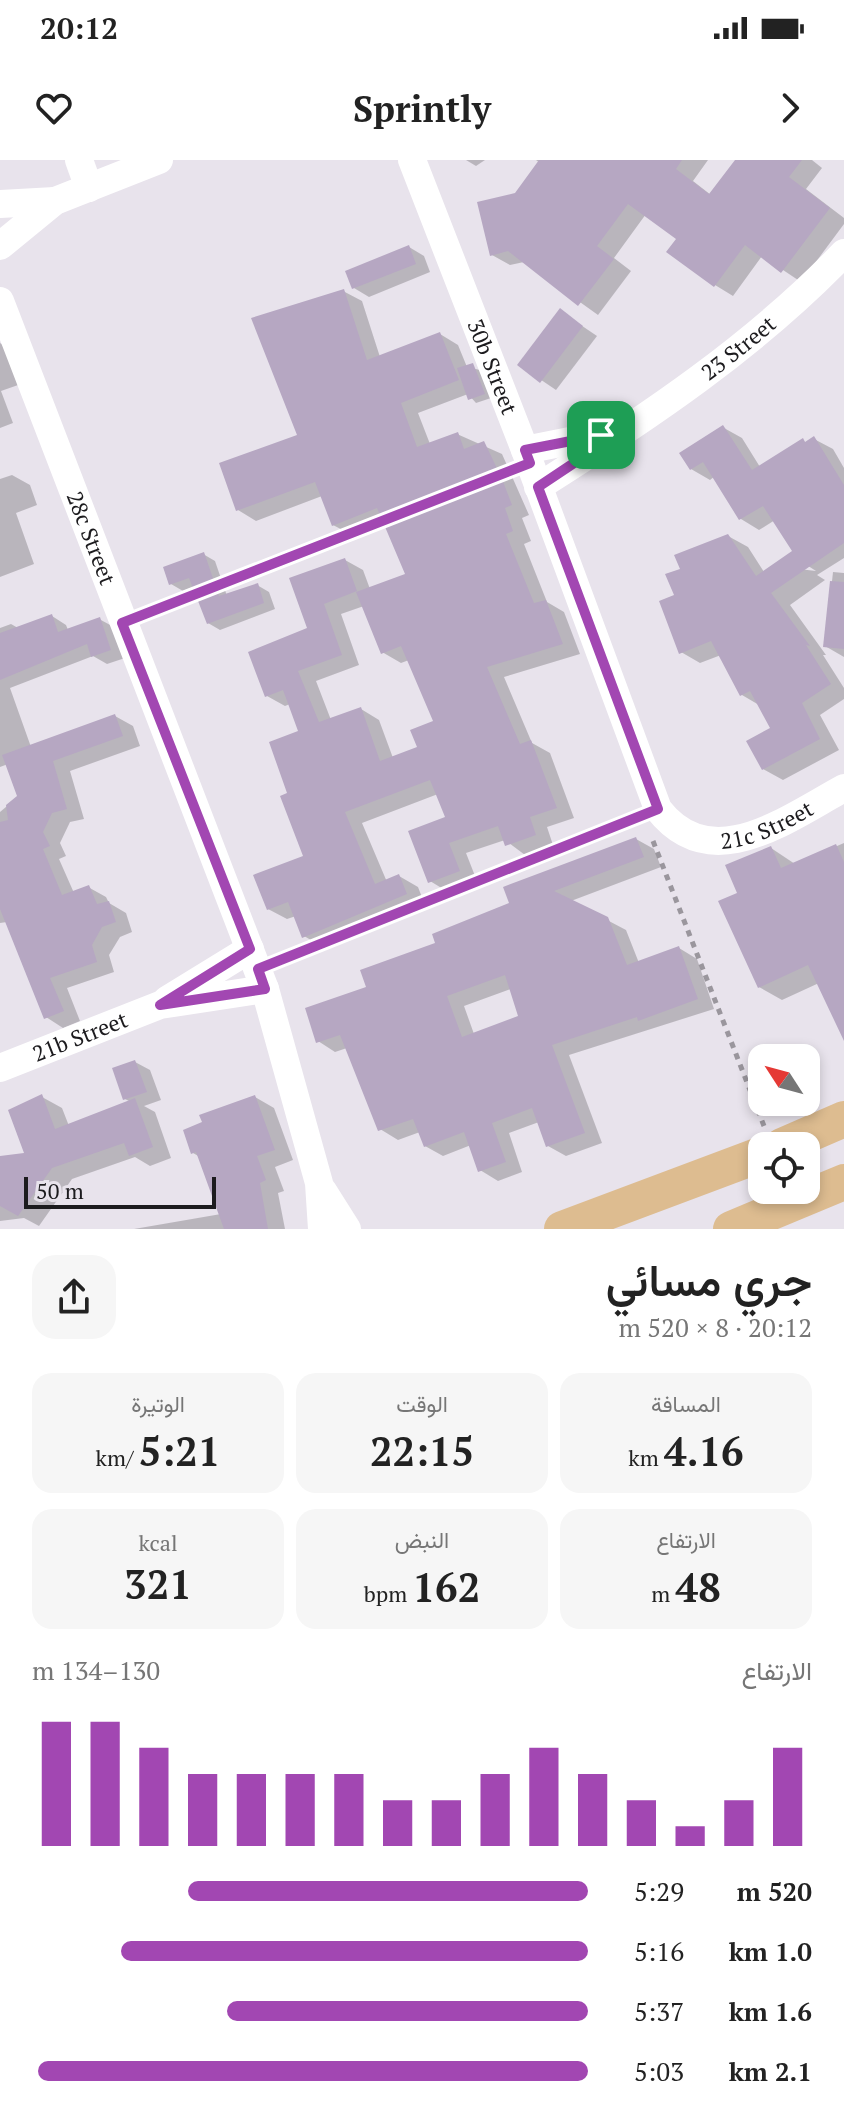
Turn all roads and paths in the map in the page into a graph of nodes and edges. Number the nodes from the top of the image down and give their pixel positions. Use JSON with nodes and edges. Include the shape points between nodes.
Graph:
{"nodes":[{"id":1,"x":79,"y":160,"type":"edge"},
{"id":2,"x":159,"y":160,"type":"edge"},
{"id":3,"x":412,"y":160,"type":"edge"},
{"id":4,"x":123,"y":166,"type":"edge"},
{"id":5,"x":89,"y":188,"type":"junction"},
{"id":6,"x":55,"y":201,"type":"junction"},
{"id":7,"x":0,"y":204,"type":"edge"},
{"id":8,"x":0,"y":246,"type":"edge"},
{"id":9,"x":844,"y":253,"type":"edge"},
{"id":10,"x":0,"y":301,"type":"edge"},
{"id":11,"x":622,"y":431,"type":"junction"},
{"id":12,"x":531,"y":467,"type":"junction"},
{"id":13,"x":122,"y":623,"type":"junction"},
{"id":14,"x":844,"y":788,"type":"edge"},
{"id":15,"x":650,"y":812,"type":"junction"},
{"id":16,"x":685,"y":836,"type":"joint"},
{"id":17,"x":257,"y":969,"type":"junction"},
{"id":18,"x":160,"y":1005,"type":"junction"},
{"id":19,"x":0,"y":1068,"type":"edge"},
{"id":20,"x":844,"y":1119,"type":"edge"},
{"id":21,"x":766,"y":1132,"type":"edge"},
{"id":22,"x":806,"y":1132,"type":"edge"},
{"id":23,"x":748,"y":1153,"type":"edge"},
{"id":24,"x":844,"y":1182,"type":"edge"},
{"id":25,"x":319,"y":1183,"type":"junction"},
{"id":26,"x":322,"y":1229,"type":"edge"},
{"id":27,"x":347,"y":1229,"type":"edge"},
{"id":28,"x":562,"y":1229,"type":"edge"},
{"id":29,"x":731,"y":1229,"type":"edge"}],
"edges":[{"from":1,"to":5,"type":"street"},
{"from":2,"to":4,"type":"street"},
{"from":3,"to":12,"type":"street","name":"30b Street"},
{"from":4,"to":5,"type":"street"},
{"from":5,"to":6,"type":"street"},
{"from":6,"to":7,"type":"street"},
{"from":6,"to":8,"type":"street"},
{"from":9,"to":11,"type":"street","name":"23 Street","via":[[764,329]]},
{"from":10,"to":13,"type":"street","name":"28c Street"},
{"from":11,"to":12,"type":"street","name":"23 Street"},
{"from":11,"to":12,"type":"street","name":"23 Street"},
{"from":12,"to":13,"type":"path"},
{"from":12,"to":15,"type":"street","name":"30b Street"},
{"from":13,"to":17,"type":"street","name":"28c Street"},
{"from":14,"to":16,"type":"street","name":"21c Street","via":[[743,838],[724,843]]},
{"from":15,"to":16,"type":"street","name":"30b Street"},
{"from":15,"to":17,"type":"path"},
{"from":15,"to":21,"type":"path"},
{"from":17,"to":18,"type":"street","name":"21b Street"},
{"from":17,"to":18,"type":"street","name":"21b Street"},
{"from":17,"to":25,"type":"street","name":"28c Street"},
{"from":18,"to":19,"type":"street","name":"21b Street"},
{"from":20,"to":22,"type":"main road"},
{"from":23,"to":28,"type":"main road"},
{"from":24,"to":29,"type":"main road"},
{"from":25,"to":26,"type":"street","name":"28c Street"},
{"from":25,"to":27,"type":"street","name":"28c Street"}]}
